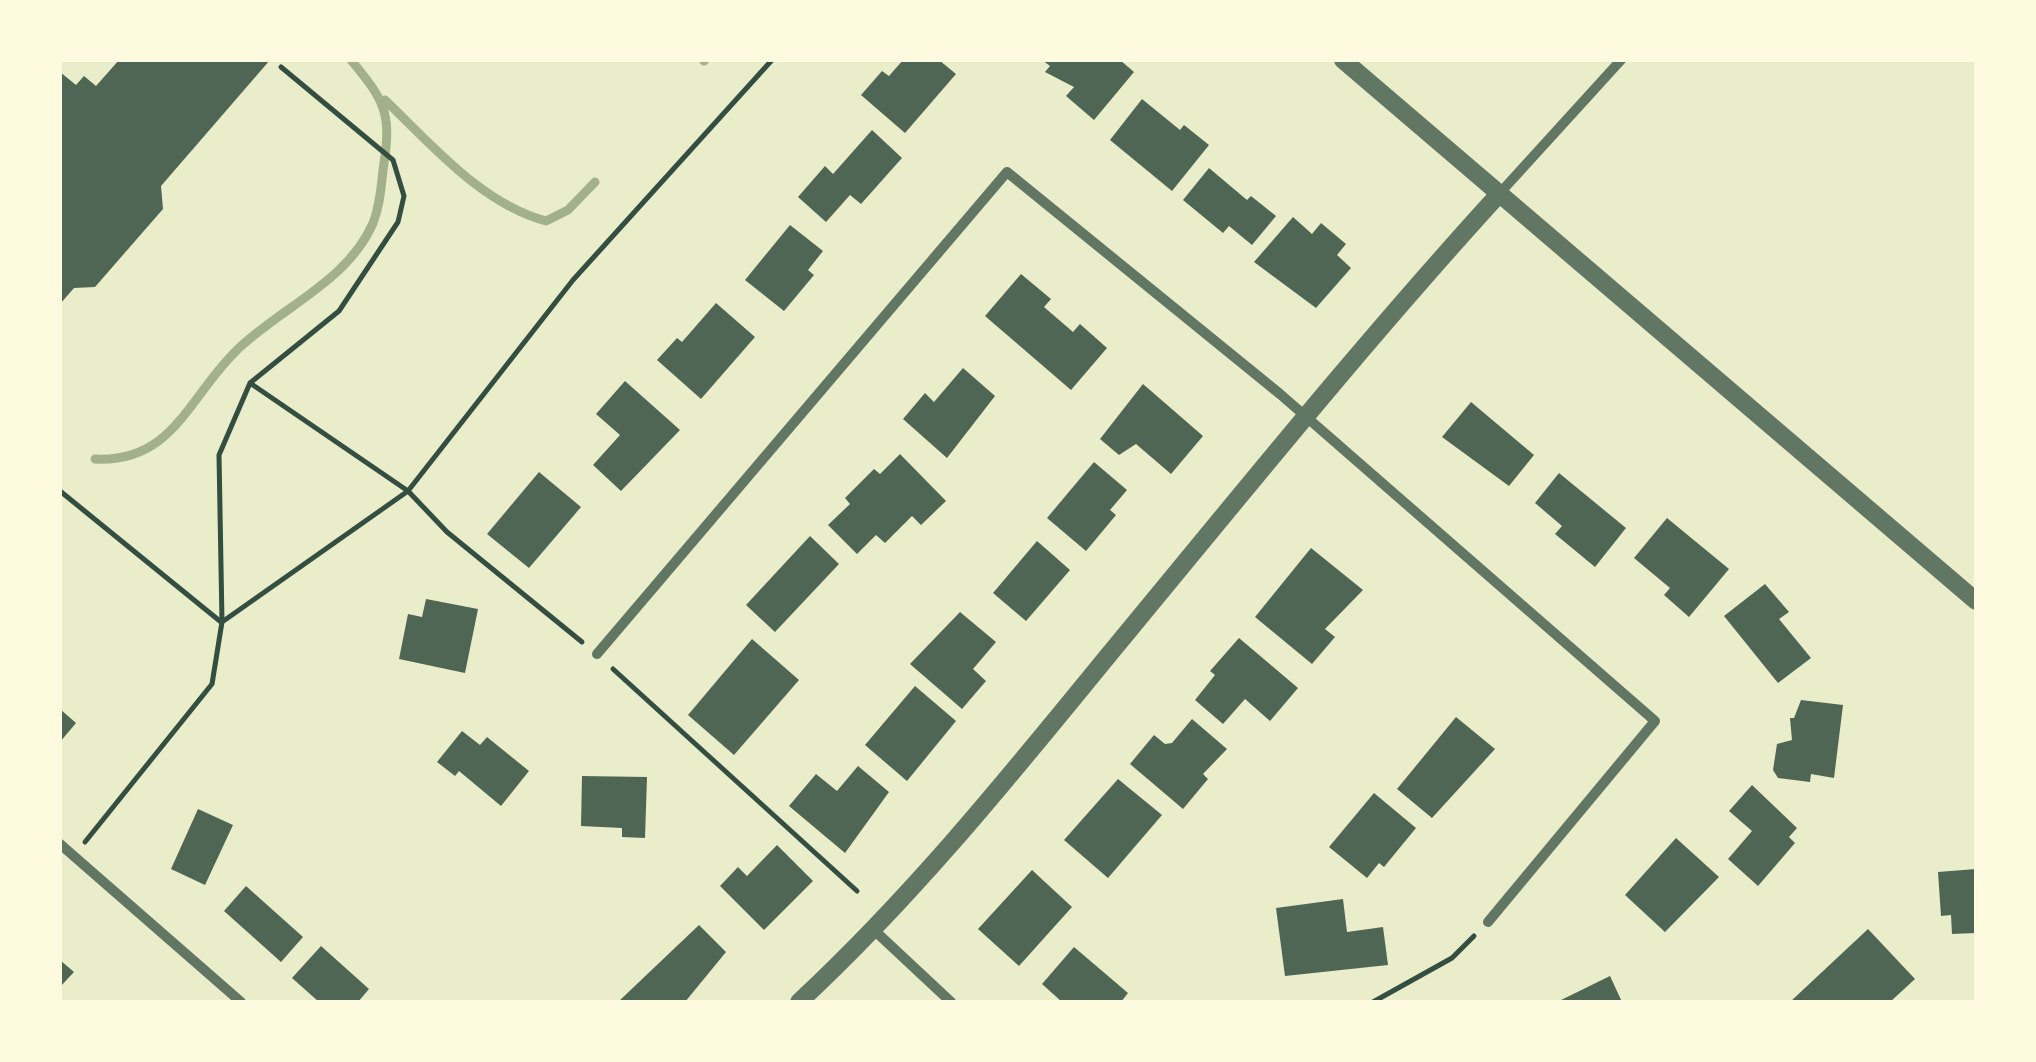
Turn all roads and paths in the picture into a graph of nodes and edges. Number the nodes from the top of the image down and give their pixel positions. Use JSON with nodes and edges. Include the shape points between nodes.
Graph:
{"nodes":[{"id":1,"x":772,"y":60,"type":"edge"},
{"id":2,"x":1343,"y":60,"type":"edge"},
{"id":3,"x":1621,"y":60,"type":"edge"},
{"id":4,"x":281,"y":66,"type":"dead end"},
{"id":5,"x":1500,"y":194,"type":"junction"},
{"id":6,"x":250,"y":383,"type":"junction"},
{"id":7,"x":1305,"y":417,"type":"junction"},
{"id":8,"x":408,"y":491,"type":"junction"},
{"id":9,"x":60,"y":492,"type":"edge"},
{"id":10,"x":1976,"y":601,"type":"edge"},
{"id":11,"x":222,"y":622,"type":"junction"},
{"id":12,"x":597,"y":654,"type":"junction"},
{"id":13,"x":60,"y":844,"type":"edge"},
{"id":14,"x":74,"y":856,"type":"junction"},
{"id":15,"x":857,"y":891,"type":"dead end"},
{"id":16,"x":1488,"y":922,"type":"joint"},
{"id":17,"x":876,"y":930,"type":"junction"},
{"id":18,"x":242,"y":1002,"type":"edge"},
{"id":19,"x":799,"y":1002,"type":"edge"},
{"id":20,"x":951,"y":1002,"type":"edge"},
{"id":21,"x":1373,"y":1002,"type":"edge"}],
"edges":[{"from":1,"to":8,"type":"path","via":[[574,280]]},
{"from":2,"to":5,"type":"street"},
{"from":3,"to":5,"type":"street"},
{"from":4,"to":6,"type":"path","via":[[393,160],[404,196],[398,222],[339,311]]},
{"from":5,"to":7,"type":"street"},
{"from":5,"to":10,"type":"street"},
{"from":6,"to":8,"type":"path"},
{"from":6,"to":11,"type":"path","via":[[219,455]]},
{"from":7,"to":12,"type":"street","via":[[1007,172]]},
{"from":7,"to":16,"type":"street","via":[[1655,721]]},
{"from":7,"to":17,"type":"street"},
{"from":8,"to":11,"type":"path"},
{"from":8,"to":12,"type":"path"},
{"from":9,"to":11,"type":"path"},
{"from":11,"to":14,"type":"path","via":[[212,684]]},
{"from":12,"to":15,"type":"path"},
{"from":13,"to":14,"type":"street"},
{"from":14,"to":18,"type":"street"},
{"from":16,"to":21,"type":"path","via":[[1452,958]]},
{"from":17,"to":19,"type":"street"},
{"from":17,"to":20,"type":"street"}]}
